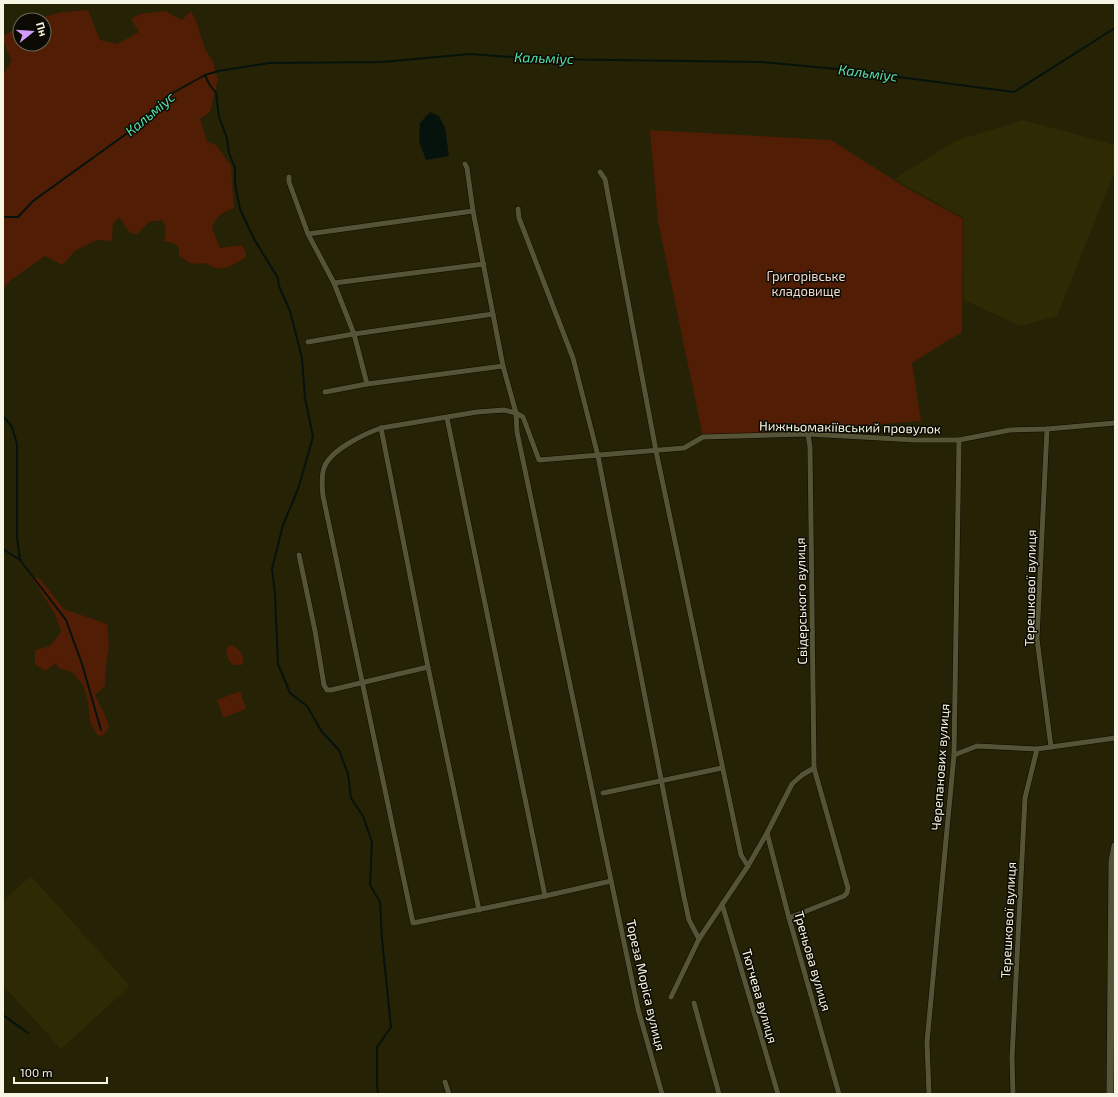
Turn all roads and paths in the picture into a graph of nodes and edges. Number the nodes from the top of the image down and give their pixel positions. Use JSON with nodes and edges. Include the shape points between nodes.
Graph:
{"nodes":[{"id":1,"x":464,"y":164,"type":"dead end"},
{"id":2,"x":600,"y":172,"type":"dead end"},
{"id":3,"x":289,"y":178,"type":"dead end"},
{"id":4,"x":518,"y":209,"type":"dead end"},
{"id":5,"x":473,"y":211,"type":"junction"},
{"id":6,"x":308,"y":234,"type":"junction"},
{"id":7,"x":484,"y":264,"type":"junction"},
{"id":8,"x":334,"y":283,"type":"junction"},
{"id":9,"x":493,"y":314,"type":"junction"},
{"id":10,"x":354,"y":334,"type":"junction"},
{"id":11,"x":308,"y":342,"type":"dead end"},
{"id":12,"x":503,"y":366,"type":"junction"},
{"id":13,"x":367,"y":384,"type":"junction"},
{"id":14,"x":325,"y":392,"type":"dead end"},
{"id":15,"x":516,"y":413,"type":"junction"},
{"id":16,"x":447,"y":418,"type":"junction"},
{"id":17,"x":1115,"y":423,"type":"edge"},
{"id":18,"x":381,"y":428,"type":"junction"},
{"id":19,"x":1047,"y":429,"type":"junction"},
{"id":20,"x":808,"y":434,"type":"junction"},
{"id":21,"x":959,"y":440,"type":"junction"},
{"id":22,"x":656,"y":451,"type":"junction"},
{"id":23,"x":598,"y":456,"type":"junction"},
{"id":24,"x":299,"y":555,"type":"dead end"},
{"id":25,"x":428,"y":667,"type":"junction"},
{"id":26,"x":362,"y":684,"type":"junction"},
{"id":27,"x":1115,"y":738,"type":"edge"},
{"id":28,"x":1051,"y":747,"type":"junction"},
{"id":29,"x":1037,"y":749,"type":"junction"},
{"id":30,"x":954,"y":755,"type":"junction"},
{"id":31,"x":722,"y":768,"type":"junction"},
{"id":32,"x":814,"y":768,"type":"junction"},
{"id":33,"x":660,"y":781,"type":"junction"},
{"id":34,"x":603,"y":793,"type":"dead end"},
{"id":35,"x":767,"y":834,"type":"junction"},
{"id":36,"x":1115,"y":846,"type":"edge"},
{"id":37,"x":748,"y":866,"type":"junction"},
{"id":38,"x":611,"y":881,"type":"junction"},
{"id":39,"x":545,"y":896,"type":"junction"},
{"id":40,"x":722,"y":904,"type":"junction"},
{"id":41,"x":478,"y":910,"type":"junction"},
{"id":42,"x":789,"y":918,"type":"junction"},
{"id":43,"x":699,"y":939,"type":"junction"},
{"id":44,"x":671,"y":997,"type":"dead end"},
{"id":45,"x":1113,"y":999,"type":"edge"},
{"id":46,"x":694,"y":1003,"type":"dead end"},
{"id":47,"x":446,"y":1082,"type":"dead end"},
{"id":48,"x":449,"y":1094,"type":"edge"},
{"id":49,"x":662,"y":1094,"type":"edge"},
{"id":50,"x":719,"y":1094,"type":"edge"},
{"id":51,"x":778,"y":1094,"type":"edge"},
{"id":52,"x":839,"y":1094,"type":"edge"},
{"id":53,"x":929,"y":1094,"type":"edge"},
{"id":54,"x":1013,"y":1094,"type":"edge"},
{"id":55,"x":1110,"y":1094,"type":"edge"}],
"edges":[{"from":1,"to":5,"type":"street","via":[[467,168]]},
{"from":2,"to":22,"type":"street","via":[[605,179]]},
{"from":3,"to":6,"type":"street"},
{"from":4,"to":23,"type":"street","via":[[518,218],[573,358]]},
{"from":5,"to":6,"type":"street"},
{"from":5,"to":7,"type":"street"},
{"from":6,"to":8,"type":"street"},
{"from":7,"to":8,"type":"street"},
{"from":7,"to":9,"type":"street"},
{"from":8,"to":10,"type":"street"},
{"from":9,"to":10,"type":"street"},
{"from":9,"to":12,"type":"street"},
{"from":10,"to":11,"type":"street"},
{"from":10,"to":13,"type":"street"},
{"from":12,"to":13,"type":"street"},
{"from":12,"to":15,"type":"street"},
{"from":13,"to":14,"type":"street"},
{"from":15,"to":16,"type":"street","via":[[504,410]]},
{"from":15,"to":23,"type":"street","name":"Нижньомакіївський провулок","via":[[524,417],[540,460]]},
{"from":15,"to":38,"type":"street","name":"Тореза Моріса вулиця"},
{"from":16,"to":18,"type":"street"},
{"from":16,"to":39,"type":"street"},
{"from":17,"to":19,"type":"street","name":"Нижньомакіївський провулок"},
{"from":18,"to":25,"type":"street"},
{"from":18,"to":26,"type":"street","via":[[367,432],[340,449],[324,467],[322,478],[323,496]]},
{"from":19,"to":21,"type":"street","name":"Нижньомакіївський провулок","via":[[1010,430]]},
{"from":19,"to":28,"type":"street","name":"Терешкової вулиця","via":[[1038,639]]},
{"from":20,"to":21,"type":"street","name":"Нижньомакіївський провулок"},
{"from":20,"to":22,"type":"street","name":"Нижньомакіївський провулок","via":[[703,437],[684,448]]},
{"from":20,"to":32,"type":"street","name":"Свiдерського вулиця"},
{"from":21,"to":30,"type":"street","name":"Черепанових вулиця"},
{"from":22,"to":23,"type":"street","name":"Нижньомакіївський провулок"},
{"from":22,"to":31,"type":"street"},
{"from":23,"to":33,"type":"street"},
{"from":24,"to":26,"type":"street","via":[[324,685],[327,690],[331,690]]},
{"from":25,"to":26,"type":"street"},
{"from":25,"to":41,"type":"street"},
{"from":26,"to":41,"type":"street","via":[[413,923]]},
{"from":27,"to":28,"type":"street"},
{"from":28,"to":29,"type":"street"},
{"from":29,"to":30,"type":"street","via":[[977,746]]},
{"from":29,"to":54,"type":"street","name":"Терешкової вулиця","via":[[1025,798],[1012,1058]]},
{"from":30,"to":53,"type":"street","name":"Черепанових вулиця","via":[[928,1042]]},
{"from":31,"to":33,"type":"street"},
{"from":31,"to":37,"type":"street","via":[[741,855]]},
{"from":32,"to":35,"type":"street","via":[[792,784]]},
{"from":32,"to":42,"type":"street","name":"Свiдерського вулиця","via":[[848,888],[844,896]]},
{"from":33,"to":34,"type":"street"},
{"from":33,"to":43,"type":"street","via":[[684,897],[690,920]]},
{"from":35,"to":37,"type":"street"},
{"from":35,"to":42,"type":"street","name":"Треньова вулиця"},
{"from":36,"to":45,"type":"street","via":[[1112,861]]},
{"from":37,"to":40,"type":"street"},
{"from":38,"to":39,"type":"street"},
{"from":38,"to":49,"type":"street","name":"Тореза Моріса вулиця","via":[[638,1009]]},
{"from":39,"to":41,"type":"street"},
{"from":40,"to":43,"type":"street"},
{"from":40,"to":51,"type":"street","name":"Тютчева вулиця"},
{"from":42,"to":52,"type":"street","name":"Треньова вулиця"},
{"from":43,"to":44,"type":"street"},
{"from":45,"to":55,"type":"street"},
{"from":46,"to":50,"type":"street"},
{"from":47,"to":48,"type":"street"}]}
